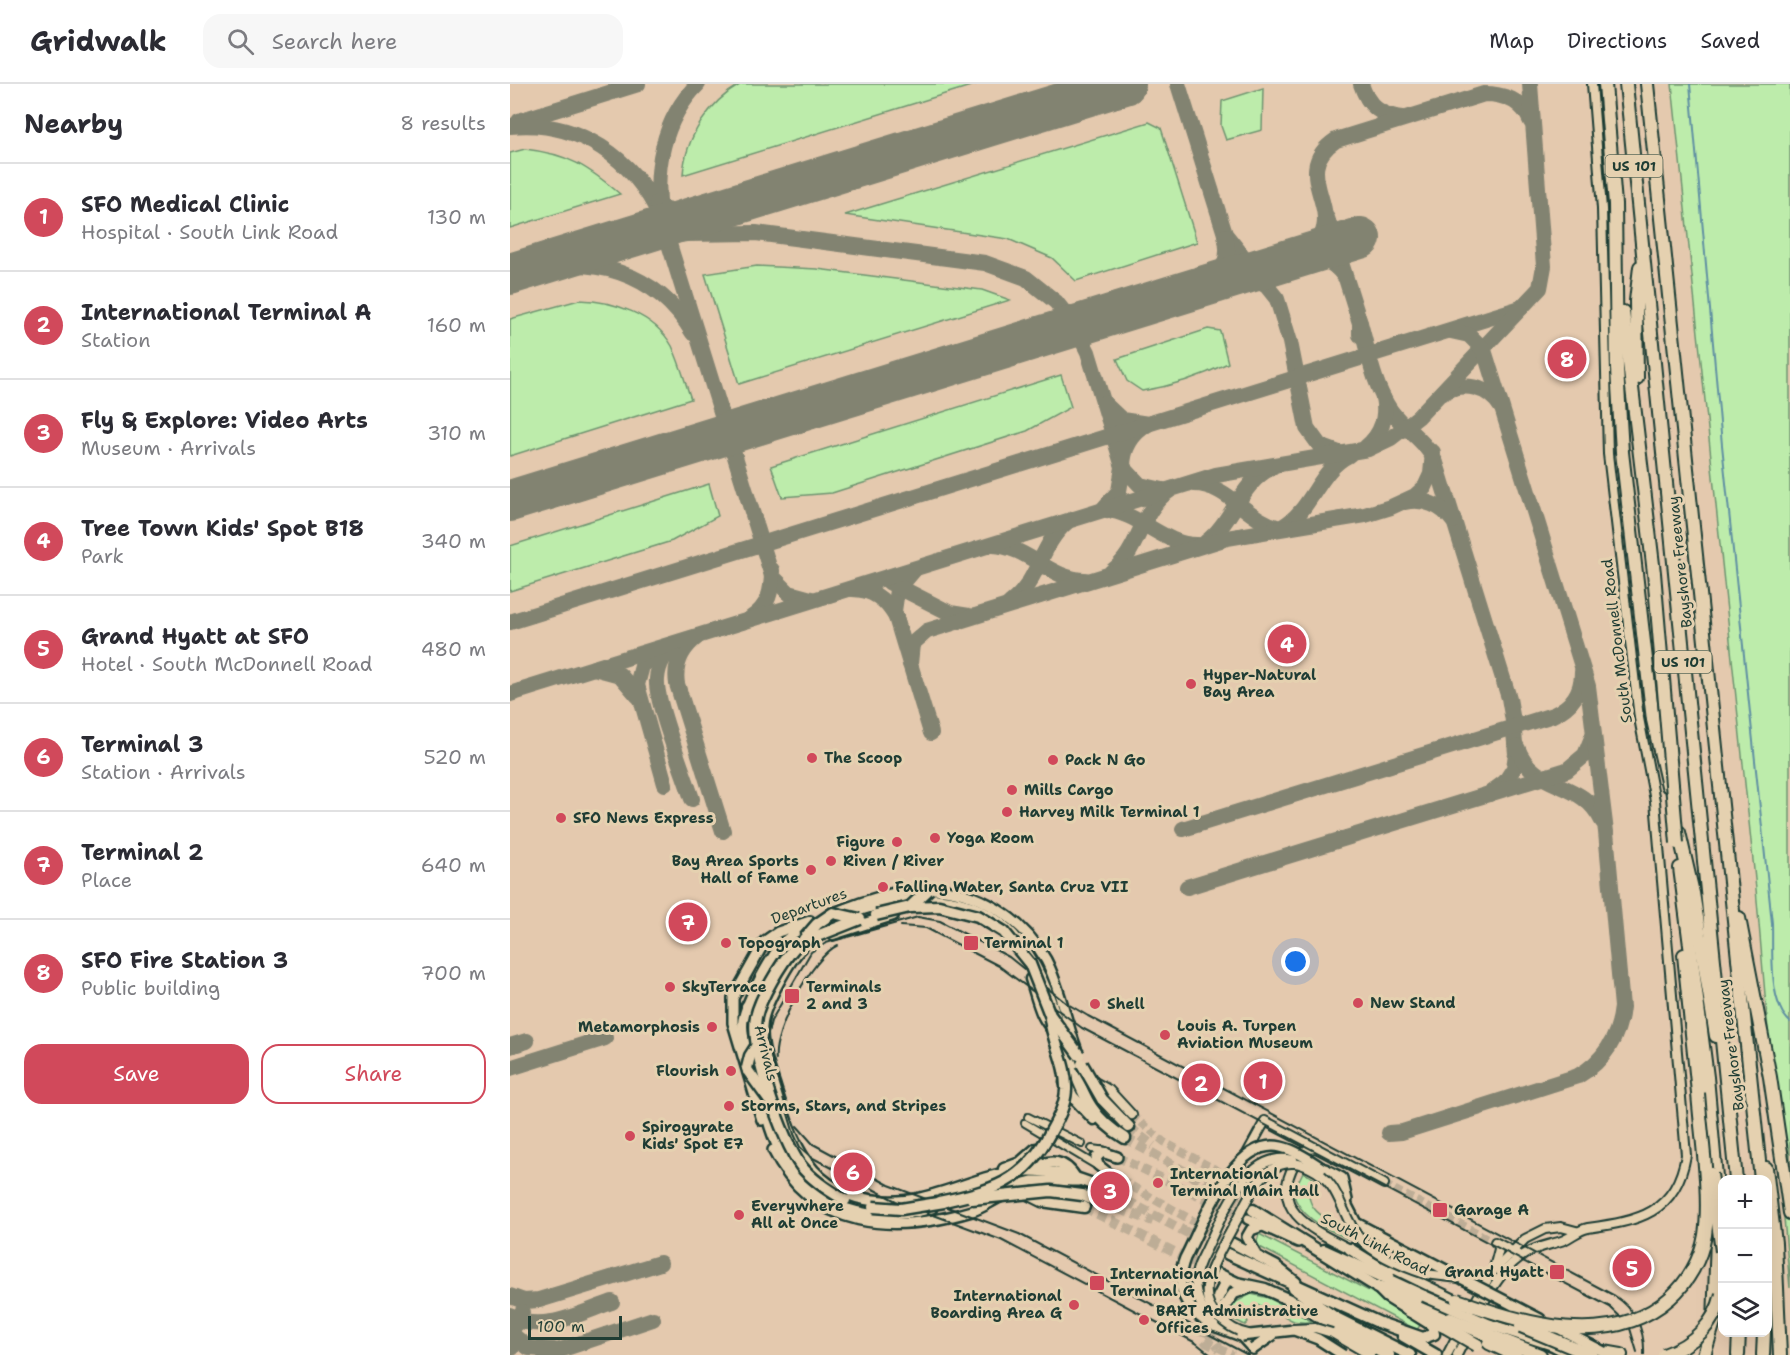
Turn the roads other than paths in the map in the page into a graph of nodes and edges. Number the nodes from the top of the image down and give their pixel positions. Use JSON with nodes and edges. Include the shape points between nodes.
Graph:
{"nodes":[{"id":1,"x":1592,"y":84,"type":"edge"},
{"id":2,"x":1605,"y":84,"type":"edge"},
{"id":3,"x":1626,"y":84,"type":"edge"},
{"id":4,"x":1647,"y":84,"type":"edge"},
{"id":5,"x":1615,"y":245,"type":"junction"},
{"id":6,"x":1643,"y":249,"type":"junction"},
{"id":7,"x":1637,"y":433,"type":"junction"},
{"id":8,"x":1677,"y":843,"type":"junction"},
{"id":9,"x":1725,"y":857,"type":"junction"},
{"id":10,"x":929,"y":889,"type":"junction"},
{"id":11,"x":893,"y":902,"type":"junction"},
{"id":12,"x":910,"y":907,"type":"junction"},
{"id":13,"x":832,"y":913,"type":"junction"},
{"id":14,"x":881,"y":916,"type":"junction"},
{"id":15,"x":860,"y":919,"type":"junction"},
{"id":16,"x":837,"y":927,"type":"junction"},
{"id":17,"x":802,"y":942,"type":"junction"},
{"id":18,"x":1037,"y":966,"type":"junction"},
{"id":19,"x":1031,"y":979,"type":"junction"},
{"id":20,"x":747,"y":1006,"type":"junction"},
{"id":21,"x":1046,"y":1016,"type":"junction"},
{"id":22,"x":761,"y":1044,"type":"junction"},
{"id":23,"x":1066,"y":1048,"type":"junction"},
{"id":24,"x":1079,"y":1055,"type":"junction"},
{"id":25,"x":750,"y":1071,"type":"junction"},
{"id":26,"x":1073,"y":1071,"type":"junction"},
{"id":27,"x":1061,"y":1075,"type":"junction"},
{"id":28,"x":1725,"y":1075,"type":"junction"},
{"id":29,"x":1698,"y":1093,"type":"junction"},
{"id":30,"x":1753,"y":1104,"type":"junction"},
{"id":31,"x":774,"y":1106,"type":"junction"},
{"id":32,"x":1057,"y":1110,"type":"dead end"},
{"id":33,"x":1127,"y":1125,"type":"junction"},
{"id":34,"x":1108,"y":1126,"type":"junction"},
{"id":35,"x":1301,"y":1140,"type":"junction"},
{"id":36,"x":1082,"y":1144,"type":"dead end"},
{"id":37,"x":1037,"y":1148,"type":"dead end"},
{"id":38,"x":1317,"y":1148,"type":"junction"},
{"id":39,"x":1092,"y":1149,"type":"dead end"},
{"id":40,"x":1301,"y":1153,"type":"junction"},
{"id":41,"x":1113,"y":1155,"type":"joint"},
{"id":42,"x":1322,"y":1168,"type":"junction"},
{"id":43,"x":1106,"y":1172,"type":"joint"},
{"id":44,"x":1736,"y":1175,"type":"edge"},
{"id":45,"x":1761,"y":1175,"type":"edge"},
{"id":46,"x":1233,"y":1179,"type":"dead end"},
{"id":47,"x":1079,"y":1180,"type":"junction"},
{"id":48,"x":1384,"y":1184,"type":"tunnel mouth"},
{"id":49,"x":963,"y":1186,"type":"junction"},
{"id":50,"x":1012,"y":1186,"type":"junction"},
{"id":51,"x":1100,"y":1187,"type":"tunnel mouth"},
{"id":52,"x":1341,"y":1192,"type":"junction"},
{"id":53,"x":1004,"y":1195,"type":"junction"},
{"id":54,"x":901,"y":1201,"type":"junction"},
{"id":55,"x":939,"y":1202,"type":"junction"},
{"id":56,"x":1790,"y":1213,"type":"edge"},
{"id":57,"x":1251,"y":1214,"type":"joint"},
{"id":58,"x":885,"y":1216,"type":"junction"},
{"id":59,"x":1262,"y":1226,"type":"junction"},
{"id":60,"x":1719,"y":1229,"type":"edge"},
{"id":61,"x":1576,"y":1231,"type":"junction"},
{"id":62,"x":1384,"y":1237,"type":"junction"},
{"id":63,"x":1232,"y":1243,"type":"tunnel mouth"},
{"id":64,"x":1309,"y":1245,"type":"junction"},
{"id":65,"x":1350,"y":1249,"type":"joint"},
{"id":66,"x":1319,"y":1251,"type":"junction"},
{"id":67,"x":1513,"y":1252,"type":"junction"},
{"id":68,"x":1228,"y":1254,"type":"tunnel mouth"},
{"id":69,"x":1522,"y":1255,"type":"junction"},
{"id":70,"x":1264,"y":1260,"type":"junction"},
{"id":71,"x":1494,"y":1271,"type":"junction"},
{"id":72,"x":1279,"y":1276,"type":"junction"},
{"id":73,"x":1397,"y":1278,"type":"junction"},
{"id":74,"x":1463,"y":1279,"type":"junction"},
{"id":75,"x":1301,"y":1286,"type":"junction"},
{"id":76,"x":1257,"y":1287,"type":"junction"},
{"id":77,"x":1377,"y":1287,"type":"junction"},
{"id":78,"x":1457,"y":1300,"type":"junction"},
{"id":79,"x":1718,"y":1305,"type":"edge"},
{"id":80,"x":1304,"y":1307,"type":"junction"},
{"id":81,"x":1407,"y":1309,"type":"junction"},
{"id":82,"x":1714,"y":1310,"type":"junction"},
{"id":83,"x":1336,"y":1318,"type":"junction"},
{"id":84,"x":1540,"y":1319,"type":"junction"},
{"id":85,"x":1380,"y":1323,"type":"junction"},
{"id":86,"x":1448,"y":1323,"type":"junction"},
{"id":87,"x":1211,"y":1324,"type":"junction"},
{"id":88,"x":1355,"y":1332,"type":"junction"},
{"id":89,"x":1739,"y":1337,"type":"edge"},
{"id":90,"x":1764,"y":1337,"type":"edge"},
{"id":91,"x":1481,"y":1339,"type":"junction"},
{"id":92,"x":1607,"y":1353,"type":"edge"},
{"id":93,"x":1343,"y":1355,"type":"edge"},
{"id":94,"x":1370,"y":1355,"type":"edge"},
{"id":95,"x":1388,"y":1355,"type":"edge"},
{"id":96,"x":1410,"y":1355,"type":"edge"},
{"id":97,"x":1436,"y":1355,"type":"edge"},
{"id":98,"x":1447,"y":1355,"type":"edge"},
{"id":99,"x":1457,"y":1355,"type":"edge"},
{"id":100,"x":1496,"y":1355,"type":"edge"},
{"id":101,"x":1515,"y":1355,"type":"edge"},
{"id":102,"x":1540,"y":1355,"type":"edge"},
{"id":103,"x":1572,"y":1355,"type":"edge"},
{"id":104,"x":1581,"y":1355,"type":"edge"},
{"id":105,"x":1591,"y":1355,"type":"edge"},
{"id":106,"x":1621,"y":1355,"type":"edge"},
{"id":107,"x":1664,"y":1355,"type":"edge"},
{"id":108,"x":1694,"y":1355,"type":"edge"},
{"id":109,"x":1704,"y":1355,"type":"edge"},
{"id":110,"x":1738,"y":1355,"type":"edge"},
{"id":111,"x":1763,"y":1355,"type":"edge"},
{"id":112,"x":1780,"y":1355,"type":"edge"}],
"edges":[{"from":1,"to":61,"type":"street","name":"South McDonnell Road","via":[[1602,209],[1608,454],[1637,706],[1655,801],[1687,1144],[1678,1181],[1658,1206],[1623,1224]]},
{"from":2,"to":5,"type":"highway"},
{"from":3,"to":6,"type":"highway","name":"Bayshore Freeway","number":"US 101"},
{"from":4,"to":9,"type":"highway","name":"Bayshore Freeway","number":"US 101"},
{"from":5,"to":7,"type":"highway"},
{"from":5,"to":28,"type":"highway","via":[[1620,438],[1653,720],[1693,893],[1710,1012]]},
{"from":6,"to":7,"type":"highway","via":[[1636,301]]},
{"from":6,"to":28,"type":"highway","name":"Bayshore Freeway","number":"US 101"},
{"from":7,"to":8,"type":"highway","bridge":true,"via":[[1654,573]]},
{"from":8,"to":29,"type":"highway","via":[[1686,997]]},
{"from":8,"to":82,"type":"highway","via":[[1717,1185]]},
{"from":9,"to":30,"type":"highway","name":"Bayshore Freeway","number":"US 101"},
{"from":9,"to":56,"type":"highway","via":[[1768,1066]]},
{"from":10,"to":12,"type":"main road","bridge":true},
{"from":10,"to":13,"type":"main road","name":"Departures","bridge":true,"via":[[900,892]]},
{"from":10,"to":24,"type":"main road","name":"Departures","bridge":true,"via":[[980,900],[1011,918],[1027,933],[1047,963]]},
{"from":11,"to":14,"type":"main road"},
{"from":11,"to":18,"type":"main road","name":"Arrivals","via":[[941,898],[963,902],[1006,926]]},
{"from":11,"to":20,"type":"main road","name":"Arrivals","via":[[796,933],[777,952]]},
{"from":12,"to":14,"type":"main road","name":"Departures","bridge":true},
{"from":12,"to":21,"type":"main road","name":"Departures","bridge":true,"via":[[954,908],[978,916],[1004,932],[1030,964]]},
{"from":13,"to":15,"type":"main road","bridge":true},
{"from":13,"to":17,"type":"main road","bridge":true},
{"from":13,"to":25,"type":"main road","name":"Departures","bridge":true,"via":[[771,935],[756,955],[731,1008]]},
{"from":14,"to":15,"type":"main road","name":"Departures","bridge":true},
{"from":14,"to":16,"type":"main road","bridge":true,"via":[[856,926],[855,936],[849,928]]},
{"from":14,"to":19,"type":"main road","name":"Arrivals","via":[[934,910],[981,922],[1014,948]]},
{"from":14,"to":22,"type":"main road","name":"Arrivals","via":[[801,948],[765,1011]]},
{"from":15,"to":16,"type":"main road","name":"Departures","bridge":true},
{"from":16,"to":17,"type":"main road","name":"Departures","bridge":true},
{"from":17,"to":22,"type":"main road","name":"Departures","bridge":true,"via":[[786,956],[760,1006],[755,1025]]},
{"from":18,"to":19,"type":"main road"},
{"from":18,"to":23,"type":"main road","name":"Arrivals"},
{"from":19,"to":21,"type":"main road","name":"Arrivals"},
{"from":20,"to":22,"type":"main road"},
{"from":20,"to":25,"type":"main road","name":"Arrivals","via":[[743,1029]]},
{"from":21,"to":23,"type":"main road","name":"Arrivals"},
{"from":21,"to":24,"type":"main road","name":"Departures","bridge":true},
{"from":21,"to":27,"type":"main road"},
{"from":21,"to":55,"type":"main road","bridge":true,"via":[[1064,1070],[1066,1090],[1062,1110],[1040,1151],[1010,1180]]},
{"from":22,"to":25,"type":"main road","bridge":true,"via":[[750,1056]]},
{"from":22,"to":31,"type":"main road","name":"Departures","bridge":true},
{"from":22,"to":54,"type":"main road","name":"Arrivals","via":[[792,1140],[807,1163],[847,1192],[878,1201]]},
{"from":23,"to":26,"type":"main road","name":"Arrivals"},
{"from":24,"to":33,"type":"main road","name":"Departures","bridge":true,"via":[[1092,1085]]},
{"from":25,"to":31,"type":"main road","bridge":true},
{"from":25,"to":53,"type":"main road","name":"Departures","bridge":true,"via":[[767,1134],[780,1162],[806,1194],[836,1213],[876,1225],[911,1223],[971,1211]]},
{"from":25,"to":58,"type":"main road","name":"Arrivals","via":[[772,1133],[793,1169],[835,1204],[853,1212]]},
{"from":26,"to":33,"type":"street","via":[[1109,1090]]},
{"from":26,"to":34,"type":"main road","name":"Arrivals","via":[[1092,1108]]},
{"from":27,"to":32,"type":"main road","via":[[1062,1096]]},
{"from":27,"to":34,"type":"main road","via":[[1077,1102],[1092,1118]]},
{"from":28,"to":44,"type":"highway","name":"Bayshore Freeway","number":"US 101"},
{"from":29,"to":60,"type":"highway","bridge":true},
{"from":29,"to":78,"type":"highway","bridge":true,"via":[[1705,1234],[1691,1271],[1667,1301],[1626,1323],[1580,1328],[1516,1319]]},
{"from":30,"to":45,"type":"highway","name":"Bayshore Freeway","number":"US 101"},
{"from":30,"to":112,"type":"highway","via":[[1773,1216]]},
{"from":31,"to":55,"type":"main road","name":"Departures","bridge":true,"via":[[794,1155],[827,1190],[864,1206],[886,1209]]},
{"from":33,"to":34,"type":"main road","name":"Arrivals"},
{"from":35,"to":38,"type":"street"},
{"from":35,"to":40,"type":"street"},
{"from":35,"to":46,"type":"street","via":[[1265,1121]]},
{"from":36,"to":43,"type":"street","via":[[1027,1120]]},
{"from":37,"to":49,"type":"main road","via":[[1020,1163]]},
{"from":38,"to":40,"type":"street"},
{"from":38,"to":48,"type":"street"},
{"from":39,"to":41,"type":"street"},
{"from":40,"to":65,"type":"street","name":"South Link Road","via":[[1285,1187],[1290,1208]]},
{"from":41,"to":43,"type":"main road","via":[[1102,1152],[1096,1158]]},
{"from":42,"to":52,"type":"main road","bridge":true},
{"from":42,"to":62,"type":"main road","via":[[1340,1176],[1355,1215]]},
{"from":42,"to":87,"type":"main road","bridge":true,"via":[[1275,1146],[1251,1152],[1235,1165],[1180,1274],[1189,1307]]},
{"from":47,"to":49,"type":"main road","name":"Arrivals","via":[[1066,1166],[1054,1161],[1033,1170],[1005,1173]]},
{"from":47,"to":50,"type":"main road","name":"Arrivals","via":[[1044,1180]]},
{"from":47,"to":51,"type":"main road","name":"Arrivals"},
{"from":49,"to":54,"type":"main road","name":"Arrivals"},
{"from":50,"to":53,"type":"main road","name":"Departures","bridge":true,"via":[[1042,1201],[1085,1200],[1051,1191]]},
{"from":50,"to":58,"type":"main road","name":"Arrivals","via":[[911,1214]]},
{"from":52,"to":62,"type":"main road","bridge":true,"via":[[1353,1220]]},
{"from":52,"to":87,"type":"street","bridge":true,"via":[[1294,1160],[1274,1158],[1251,1169],[1197,1269],[1196,1295]]},
{"from":53,"to":55,"type":"main road","name":"Departures","bridge":true},
{"from":54,"to":58,"type":"main road"},
{"from":57,"to":59,"type":"main road"},
{"from":57,"to":64,"type":"main road"},
{"from":59,"to":66,"type":"main road"},
{"from":59,"to":70,"type":"main road","via":[[1251,1230],[1247,1241]]},
{"from":61,"to":67,"type":"street","name":"South McDonnell Road","via":[[1561,1227],[1545,1229],[1525,1239]]},
{"from":61,"to":69,"type":"street","name":"South McDonnell Road"},
{"from":62,"to":74,"type":"main road"},
{"from":63,"to":70,"type":"main road"},
{"from":64,"to":66,"type":"main road"},
{"from":64,"to":73,"type":"main road"},
{"from":65,"to":73,"type":"main road"},
{"from":66,"to":77,"type":"main road"},
{"from":67,"to":69,"type":"street"},
{"from":67,"to":71,"type":"street","name":"South McDonnell Road"},
{"from":67,"to":71,"type":"street","via":[[1496,1243]]},
{"from":68,"to":72,"type":"main road"},
{"from":69,"to":99,"type":"street","via":[[1493,1287]]},
{"from":70,"to":75,"type":"main road"},
{"from":71,"to":98,"type":"street"},
{"from":72,"to":75,"type":"main road"},
{"from":72,"to":83,"type":"main road"},
{"from":73,"to":78,"type":"street","name":"South Link Road"},
{"from":73,"to":103,"type":"main road","bridge":true,"via":[[1424,1296],[1479,1321]]},
{"from":74,"to":84,"type":"main road","bridge":true},
{"from":74,"to":94,"type":"street","bridge":true,"via":[[1432,1277],[1371,1249],[1356,1232],[1336,1190],[1315,1170],[1295,1162],[1268,1172],[1255,1185],[1209,1275],[1206,1290],[1214,1314],[1232,1328],[1253,1335],[1304,1327],[1323,1329]]},
{"from":75,"to":85,"type":"main road"},
{"from":76,"to":76,"type":"main road","via":[[1216,1273],[1224,1279],[1218,1308],[1239,1289]]},
{"from":76,"to":80,"type":"main road"},
{"from":77,"to":81,"type":"main road"},
{"from":77,"to":86,"type":"highway"},
{"from":78,"to":105,"type":"highway","bridge":true},
{"from":79,"to":107,"type":"highway","bridge":true,"via":[[1701,1334]]},
{"from":80,"to":83,"type":"main road"},
{"from":80,"to":88,"type":"highway"},
{"from":81,"to":85,"type":"main road","via":[[1432,1325],[1433,1336],[1423,1338]]},
{"from":81,"to":86,"type":"highway"},
{"from":82,"to":108,"type":"highway","via":[[1704,1340]]},
{"from":82,"to":109,"type":"highway","via":[[1713,1329]]},
{"from":83,"to":88,"type":"main road"},
{"from":84,"to":92,"type":"main road","bridge":true},
{"from":84,"to":104,"type":"main road","bridge":true},
{"from":85,"to":97,"type":"main road"},
{"from":86,"to":91,"type":"highway","bridge":true},
{"from":87,"to":93,"type":"main road","bridge":true,"via":[[1241,1336],[1253,1348],[1279,1331],[1294,1330]]},
{"from":88,"to":95,"type":"highway"},
{"from":88,"to":96,"type":"main road"},
{"from":89,"to":110,"type":"highway"},
{"from":90,"to":111,"type":"highway"},
{"from":91,"to":100,"type":"highway"},
{"from":91,"to":101,"type":"highway"},
{"from":91,"to":102,"type":"highway"},
{"from":92,"to":106,"type":"highway"}]}
